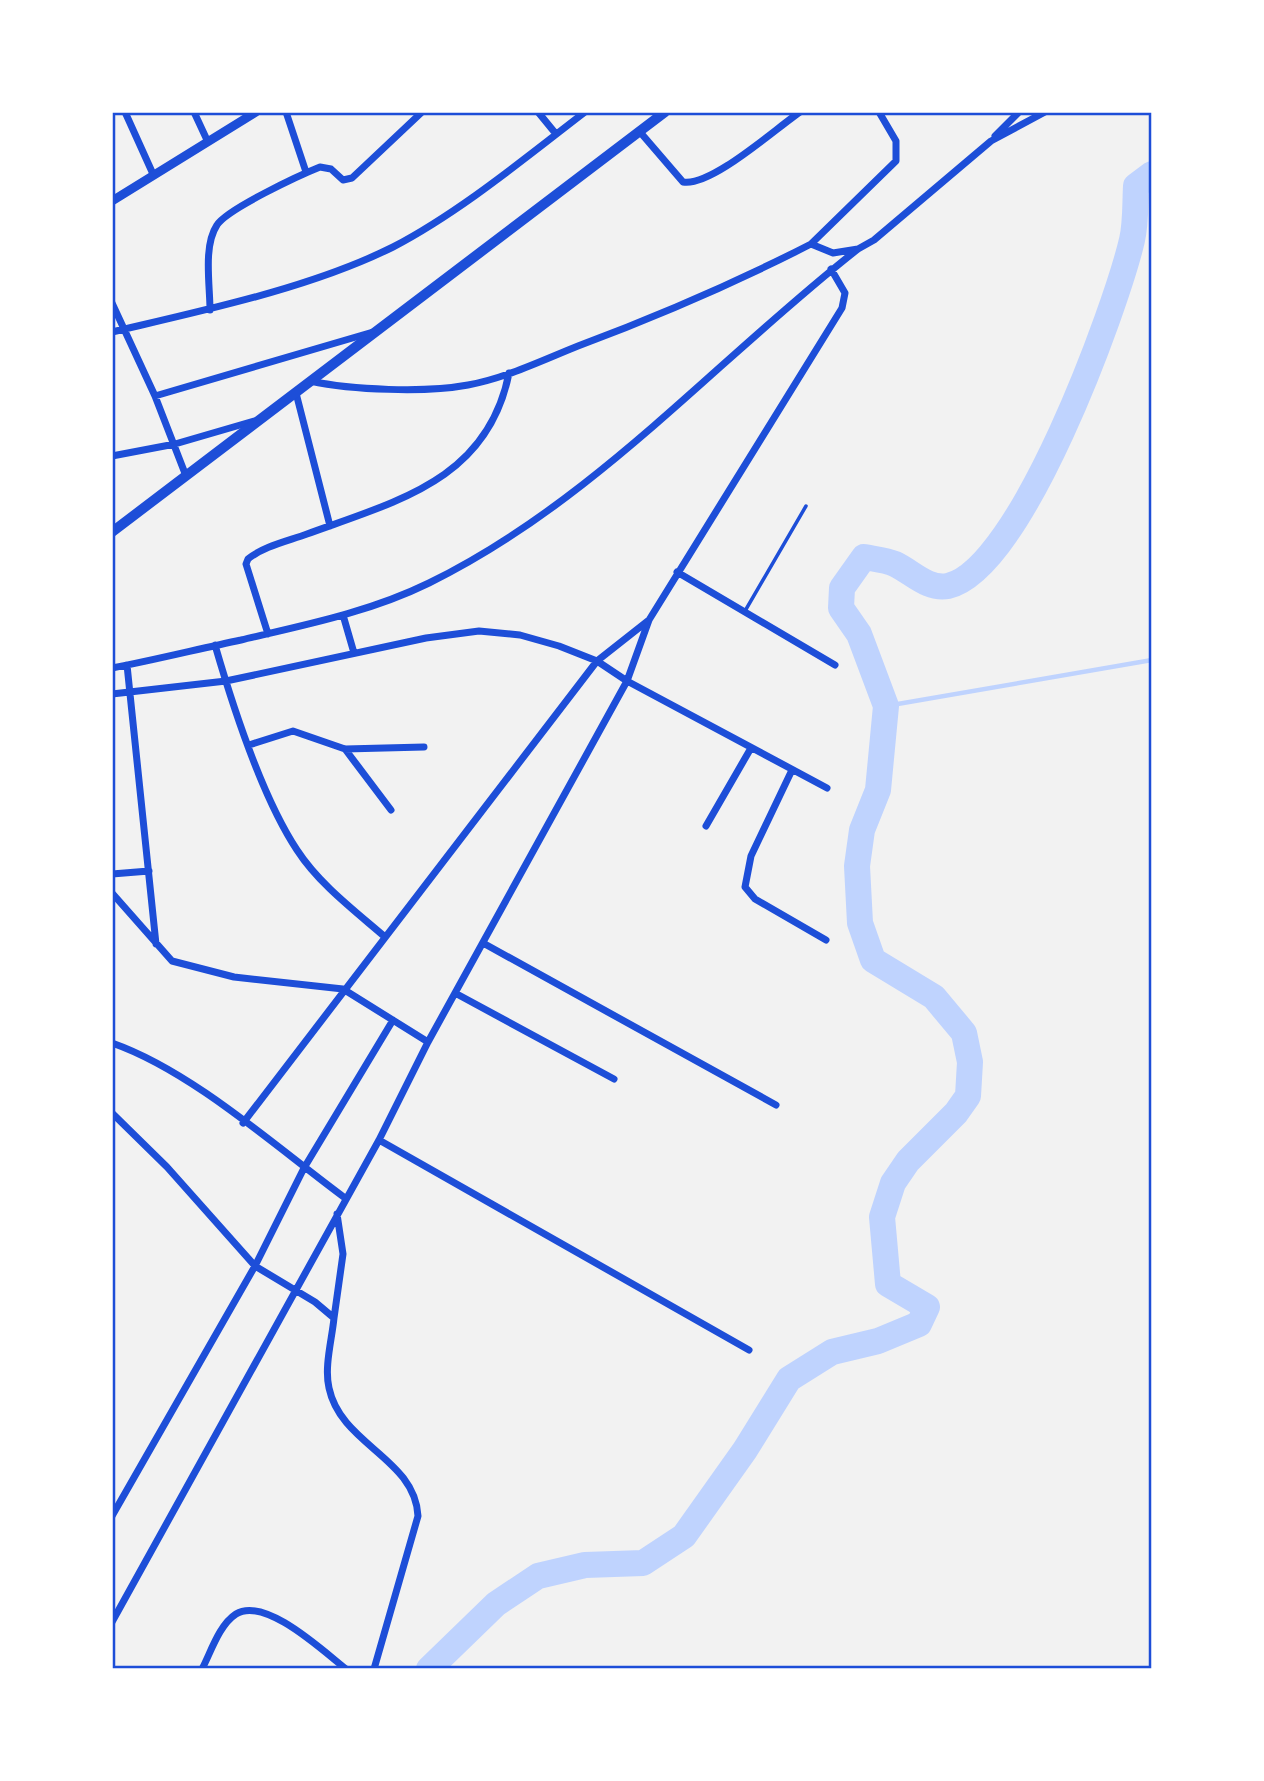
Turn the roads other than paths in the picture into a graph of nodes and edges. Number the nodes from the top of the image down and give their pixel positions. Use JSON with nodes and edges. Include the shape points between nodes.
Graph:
{"nodes":[{"id":1,"x":125,"y":112,"type":"edge"},
{"id":2,"x":194,"y":112,"type":"edge"},
{"id":3,"x":256,"y":112,"type":"edge"},
{"id":4,"x":286,"y":112,"type":"edge"},
{"id":5,"x":422,"y":112,"type":"edge"},
{"id":6,"x":538,"y":112,"type":"edge"},
{"id":7,"x":585,"y":112,"type":"edge"},
{"id":8,"x":665,"y":112,"type":"edge"},
{"id":9,"x":800,"y":112,"type":"edge"},
{"id":10,"x":878,"y":112,"type":"edge"},
{"id":11,"x":1019,"y":112,"type":"edge"},
{"id":12,"x":1045,"y":112,"type":"edge"},
{"id":13,"x":640,"y":132,"type":"junction"},
{"id":14,"x":556,"y":134,"type":"junction"},
{"id":15,"x":207,"y":140,"type":"junction"},
{"id":16,"x":991,"y":141,"type":"junction"},
{"id":17,"x":306,"y":172,"type":"junction"},
{"id":18,"x":153,"y":174,"type":"junction"},
{"id":19,"x":112,"y":201,"type":"edge"},
{"id":20,"x":811,"y":244,"type":"junction"},
{"id":21,"x":858,"y":249,"type":"junction"},
{"id":22,"x":831,"y":269,"type":"junction"},
{"id":23,"x":112,"y":303,"type":"edge"},
{"id":24,"x":210,"y":310,"type":"junction"},
{"id":25,"x":123,"y":329,"type":"junction"},
{"id":26,"x":379,"y":330,"type":"junction"},
{"id":27,"x":112,"y":332,"type":"edge"},
{"id":28,"x":509,"y":373,"type":"junction"},
{"id":29,"x":310,"y":381,"type":"junction"},
{"id":30,"x":296,"y":393,"type":"junction"},
{"id":31,"x":155,"y":396,"type":"junction"},
{"id":32,"x":265,"y":418,"type":"junction"},
{"id":33,"x":175,"y":444,"type":"junction"},
{"id":34,"x":112,"y":456,"type":"edge"},
{"id":35,"x":186,"y":476,"type":"junction"},
{"id":36,"x":806,"y":506,"type":"dead end"},
{"id":37,"x":330,"y":526,"type":"junction"},
{"id":38,"x":112,"y":532,"type":"edge"},
{"id":39,"x":677,"y":572,"type":"junction"},
{"id":40,"x":744,"y":613,"type":"junction"},
{"id":41,"x":343,"y":615,"type":"junction"},
{"id":42,"x":649,"y":620,"type":"junction"},
{"id":43,"x":268,"y":634,"type":"junction"},
{"id":44,"x":215,"y":645,"type":"junction"},
{"id":45,"x":354,"y":653,"type":"junction"},
{"id":46,"x":597,"y":661,"type":"junction"},
{"id":47,"x":127,"y":665,"type":"junction"},
{"id":48,"x":835,"y":665,"type":"dead end"},
{"id":49,"x":112,"y":668,"type":"edge"},
{"id":50,"x":226,"y":681,"type":"junction"},
{"id":51,"x":627,"y":681,"type":"junction"},
{"id":52,"x":132,"y":692,"type":"junction"},
{"id":53,"x":112,"y":694,"type":"edge"},
{"id":54,"x":249,"y":745,"type":"junction"},
{"id":55,"x":424,"y":747,"type":"dead end"},
{"id":56,"x":751,"y":748,"type":"junction"},
{"id":57,"x":345,"y":749,"type":"junction"},
{"id":58,"x":792,"y":770,"type":"junction"},
{"id":59,"x":827,"y":788,"type":"dead end"},
{"id":60,"x":391,"y":810,"type":"dead end"},
{"id":61,"x":706,"y":826,"type":"dead end"},
{"id":62,"x":149,"y":871,"type":"junction"},
{"id":63,"x":112,"y":874,"type":"edge"},
{"id":64,"x":112,"y":893,"type":"edge"},
{"id":65,"x":385,"y":937,"type":"junction"},
{"id":66,"x":826,"y":940,"type":"dead end"},
{"id":67,"x":484,"y":943,"type":"junction"},
{"id":68,"x":156,"y":945,"type":"junction"},
{"id":69,"x":343,"y":989,"type":"junction"},
{"id":70,"x":455,"y":993,"type":"junction"},
{"id":71,"x":393,"y":1020,"type":"junction"},
{"id":72,"x":428,"y":1041,"type":"junction"},
{"id":73,"x":112,"y":1043,"type":"edge"},
{"id":74,"x":614,"y":1079,"type":"dead end"},
{"id":75,"x":776,"y":1105,"type":"dead end"},
{"id":76,"x":112,"y":1113,"type":"edge"},
{"id":77,"x":243,"y":1123,"type":"junction"},
{"id":78,"x":379,"y":1140,"type":"junction"},
{"id":79,"x":303,"y":1168,"type":"junction"},
{"id":80,"x":345,"y":1198,"type":"junction"},
{"id":81,"x":337,"y":1213,"type":"junction"},
{"id":82,"x":255,"y":1266,"type":"junction"},
{"id":83,"x":294,"y":1291,"type":"junction"},
{"id":84,"x":334,"y":1318,"type":"junction"},
{"id":85,"x":749,"y":1350,"type":"dead end"},
{"id":86,"x":113,"y":1512,"type":"edge"},
{"id":87,"x":112,"y":1622,"type":"edge"},
{"id":88,"x":202,"y":1669,"type":"edge"},
{"id":89,"x":346,"y":1669,"type":"edge"},
{"id":90,"x":373,"y":1669,"type":"edge"}],
"edges":[{"from":1,"to":18,"type":"street"},
{"from":2,"to":15,"type":"street"},
{"from":3,"to":15,"type":"street"},
{"from":4,"to":17,"type":"street"},
{"from":5,"to":17,"type":"street","via":[[352,178],[343,180],[327,167]]},
{"from":6,"to":14,"type":"street"},
{"from":7,"to":14,"type":"street"},
{"from":8,"to":13,"type":"main road"},
{"from":9,"to":13,"type":"street","via":[[712,175],[690,183],[683,182]]},
{"from":10,"to":20,"type":"street","via":[[896,141],[897,161]]},
{"from":11,"to":16,"type":"street"},
{"from":12,"to":16,"type":"street"},
{"from":13,"to":26,"type":"main road"},
{"from":14,"to":24,"type":"street","via":[[429,226],[391,247]]},
{"from":15,"to":18,"type":"street"},
{"from":16,"to":21,"type":"street","via":[[890,228]]},
{"from":17,"to":24,"type":"street","via":[[217,224],[211,242]]},
{"from":18,"to":19,"type":"street"},
{"from":20,"to":21,"type":"street","via":[[833,253]]},
{"from":20,"to":28,"type":"street","via":[[733,284]]},
{"from":21,"to":22,"type":"street"},
{"from":22,"to":39,"type":"street","via":[[845,293],[842,308]]},
{"from":22,"to":41,"type":"street","via":[[744,342],[644,436],[561,503],[482,555],[427,584]]},
{"from":23,"to":25,"type":"street"},
{"from":24,"to":25,"type":"street"},
{"from":25,"to":27,"type":"street"},
{"from":25,"to":31,"type":"street"},
{"from":26,"to":29,"type":"main road"},
{"from":26,"to":31,"type":"street"},
{"from":28,"to":29,"type":"street","via":[[438,388],[338,387]]},
{"from":28,"to":37,"type":"street","via":[[499,414],[467,457],[445,475],[384,506]]},
{"from":29,"to":30,"type":"main road"},
{"from":30,"to":32,"type":"main road"},
{"from":30,"to":37,"type":"street"},
{"from":31,"to":33,"type":"street"},
{"from":32,"to":33,"type":"street"},
{"from":32,"to":35,"type":"main road"},
{"from":33,"to":34,"type":"street"},
{"from":33,"to":35,"type":"street"},
{"from":35,"to":38,"type":"main road"},
{"from":36,"to":40,"type":"lane"},
{"from":37,"to":43,"type":"street","via":[[248,559]]},
{"from":39,"to":40,"type":"street"},
{"from":39,"to":42,"type":"street"},
{"from":40,"to":48,"type":"street"},
{"from":41,"to":43,"type":"street"},
{"from":41,"to":45,"type":"street"},
{"from":42,"to":46,"type":"street"},
{"from":42,"to":51,"type":"street"},
{"from":43,"to":44,"type":"street"},
{"from":44,"to":47,"type":"street"},
{"from":44,"to":50,"type":"street"},
{"from":45,"to":46,"type":"street","via":[[479,631],[520,635]]},
{"from":45,"to":50,"type":"street"},
{"from":46,"to":51,"type":"street"},
{"from":46,"to":65,"type":"street"},
{"from":47,"to":49,"type":"street"},
{"from":47,"to":52,"type":"street"},
{"from":50,"to":52,"type":"street"},
{"from":50,"to":54,"type":"street"},
{"from":51,"to":56,"type":"street"},
{"from":51,"to":67,"type":"street"},
{"from":52,"to":53,"type":"street"},
{"from":52,"to":62,"type":"street"},
{"from":54,"to":57,"type":"street","via":[[293,731]]},
{"from":54,"to":65,"type":"street","via":[[297,850]]},
{"from":55,"to":57,"type":"street"},
{"from":56,"to":58,"type":"street"},
{"from":56,"to":61,"type":"street"},
{"from":57,"to":60,"type":"street"},
{"from":58,"to":59,"type":"street"},
{"from":58,"to":66,"type":"street","via":[[751,856],[745,887],[755,899]]},
{"from":62,"to":63,"type":"street"},
{"from":62,"to":68,"type":"street"},
{"from":64,"to":68,"type":"street"},
{"from":65,"to":69,"type":"street"},
{"from":67,"to":70,"type":"street"},
{"from":67,"to":75,"type":"street"},
{"from":68,"to":69,"type":"street","via":[[173,961],[234,977]]},
{"from":69,"to":71,"type":"street"},
{"from":69,"to":77,"type":"street"},
{"from":70,"to":72,"type":"street"},
{"from":70,"to":74,"type":"street"},
{"from":71,"to":72,"type":"street"},
{"from":71,"to":79,"type":"street"},
{"from":72,"to":78,"type":"street"},
{"from":73,"to":77,"type":"street","via":[[185,1079]]},
{"from":76,"to":82,"type":"street"},
{"from":77,"to":79,"type":"street"},
{"from":78,"to":80,"type":"street"},
{"from":78,"to":85,"type":"street"},
{"from":79,"to":80,"type":"street"},
{"from":79,"to":82,"type":"street"},
{"from":80,"to":81,"type":"street"},
{"from":81,"to":83,"type":"street"},
{"from":81,"to":84,"type":"street","via":[[343,1254]]},
{"from":82,"to":83,"type":"street"},
{"from":82,"to":86,"type":"street"},
{"from":83,"to":84,"type":"street"},
{"from":83,"to":87,"type":"street"},
{"from":84,"to":90,"type":"street","via":[[329,1388],[343,1418],[409,1482],[417,1499],[418,1516]]},
{"from":88,"to":89,"type":"street","via":[[225,1624],[246,1610],[275,1616]]}]}
